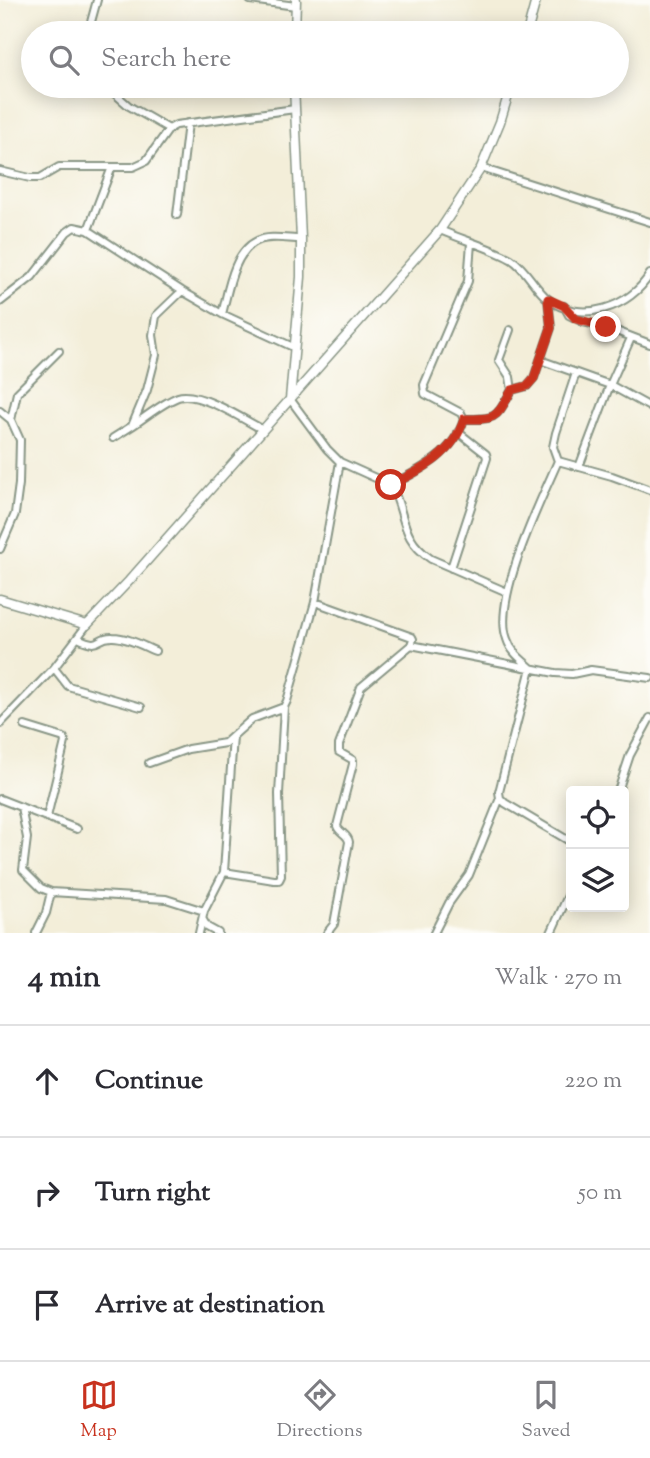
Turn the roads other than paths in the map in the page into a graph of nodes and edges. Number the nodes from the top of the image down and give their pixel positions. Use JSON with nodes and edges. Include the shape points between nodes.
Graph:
{"nodes":[{"id":1,"x":97,"y":0,"type":"edge"},
{"id":2,"x":250,"y":0,"type":"edge"},
{"id":3,"x":536,"y":0,"type":"edge"},
{"id":4,"x":296,"y":3,"type":"edge"},
{"id":5,"x":92,"y":21,"type":"edge"},
{"id":6,"x":295,"y":21,"type":"edge"},
{"id":7,"x":530,"y":21,"type":"edge"},
{"id":8,"x":120,"y":98,"type":"edge"},
{"id":9,"x":295,"y":98,"type":"edge"},
{"id":10,"x":508,"y":98,"type":"edge"},
{"id":11,"x":295,"y":109,"type":"junction"},
{"id":12,"x":188,"y":123,"type":"junction"},
{"id":13,"x":169,"y":129,"type":"junction"},
{"id":14,"x":112,"y":167,"type":"junction"},
{"id":15,"x":481,"y":168,"type":"junction"},
{"id":16,"x":0,"y":171,"type":"edge"},
{"id":17,"x":177,"y":215,"type":"dead end"},
{"id":18,"x":650,"y":222,"type":"edge"},
{"id":19,"x":88,"y":230,"type":"junction"},
{"id":20,"x":440,"y":230,"type":"junction"},
{"id":21,"x":301,"y":239,"type":"junction"},
{"id":22,"x":471,"y":243,"type":"junction"},
{"id":23,"x":650,"y":274,"type":"edge"},
{"id":24,"x":182,"y":292,"type":"junction"},
{"id":25,"x":548,"y":299,"type":"junction"},
{"id":26,"x":0,"y":302,"type":"edge"},
{"id":27,"x":564,"y":306,"type":"junction"},
{"id":28,"x":222,"y":314,"type":"junction"},
{"id":29,"x":510,"y":330,"type":"dead end"},
{"id":30,"x":631,"y":338,"type":"junction"},
{"id":31,"x":650,"y":344,"type":"edge"},
{"id":32,"x":293,"y":347,"type":"junction"},
{"id":33,"x":59,"y":351,"type":"dead end"},
{"id":34,"x":540,"y":360,"type":"junction"},
{"id":35,"x":576,"y":373,"type":"junction"},
{"id":36,"x":610,"y":385,"type":"junction"},
{"id":37,"x":512,"y":390,"type":"junction"},
{"id":38,"x":290,"y":399,"type":"junction"},
{"id":39,"x":650,"y":407,"type":"edge"},
{"id":40,"x":0,"y":411,"type":"edge"},
{"id":41,"x":464,"y":419,"type":"junction"},
{"id":42,"x":11,"y":420,"type":"junction"},
{"id":43,"x":132,"y":426,"type":"junction"},
{"id":44,"x":263,"y":430,"type":"junction"},
{"id":45,"x":458,"y":432,"type":"junction"},
{"id":46,"x":113,"y":438,"type":"dead end"},
{"id":47,"x":558,"y":461,"type":"junction"},
{"id":48,"x":340,"y":462,"type":"junction"},
{"id":49,"x":579,"y":467,"type":"junction"},
{"id":50,"x":391,"y":485,"type":"junction"},
{"id":51,"x":650,"y":490,"type":"edge"},
{"id":52,"x":0,"y":548,"type":"edge"},
{"id":53,"x":451,"y":568,"type":"junction"},
{"id":54,"x":507,"y":593,"type":"junction"},
{"id":55,"x":0,"y":599,"type":"edge"},
{"id":56,"x":315,"y":602,"type":"junction"},
{"id":57,"x":88,"y":625,"type":"junction"},
{"id":58,"x":78,"y":638,"type":"junction"},
{"id":59,"x":411,"y":645,"type":"junction"},
{"id":60,"x":155,"y":652,"type":"dead end"},
{"id":61,"x":54,"y":668,"type":"junction"},
{"id":62,"x":531,"y":668,"type":"junction"},
{"id":63,"x":650,"y":678,"type":"edge"},
{"id":64,"x":141,"y":707,"type":"dead end"},
{"id":65,"x":284,"y":707,"type":"junction"},
{"id":66,"x":650,"y":718,"type":"edge"},
{"id":67,"x":0,"y":724,"type":"edge"},
{"id":68,"x":25,"y":726,"type":"dead end"},
{"id":69,"x":233,"y":736,"type":"junction"},
{"id":70,"x":149,"y":763,"type":"dead end"},
{"id":71,"x":620,"y":786,"type":"edge"},
{"id":72,"x":500,"y":798,"type":"junction"},
{"id":73,"x":0,"y":799,"type":"edge"},
{"id":74,"x":21,"y":807,"type":"junction"},
{"id":75,"x":47,"y":817,"type":"junction"},
{"id":76,"x":77,"y":828,"type":"dead end"},
{"id":77,"x":566,"y":839,"type":"edge"},
{"id":78,"x":224,"y":872,"type":"junction"},
{"id":79,"x":51,"y":892,"type":"junction"},
{"id":80,"x":566,"y":900,"type":"edge"},
{"id":81,"x":204,"y":911,"type":"junction"},
{"id":82,"x":203,"y":920,"type":"junction"},
{"id":83,"x":36,"y":933,"type":"edge"},
{"id":84,"x":199,"y":933,"type":"edge"},
{"id":85,"x":218,"y":933,"type":"edge"},
{"id":86,"x":327,"y":933,"type":"edge"},
{"id":87,"x":434,"y":933,"type":"edge"},
{"id":88,"x":551,"y":933,"type":"edge"}],
"edges":[{"from":1,"to":5,"type":"street"},
{"from":2,"to":4,"type":"street"},
{"from":3,"to":7,"type":"street"},
{"from":4,"to":6,"type":"street"},
{"from":8,"to":13,"type":"street"},
{"from":9,"to":11,"type":"street"},
{"from":10,"to":15,"type":"street"},
{"from":11,"to":12,"type":"street"},
{"from":11,"to":21,"type":"street"},
{"from":12,"to":13,"type":"street"},
{"from":12,"to":17,"type":"street"},
{"from":13,"to":14,"type":"street","via":[[146,161],[133,167]]},
{"from":14,"to":16,"type":"street","via":[[59,167],[40,178]]},
{"from":14,"to":19,"type":"street"},
{"from":15,"to":18,"type":"street"},
{"from":15,"to":20,"type":"street"},
{"from":19,"to":24,"type":"street"},
{"from":19,"to":26,"type":"street","via":[[74,227],[67,232],[33,277]]},
{"from":20,"to":22,"type":"street"},
{"from":20,"to":38,"type":"street"},
{"from":21,"to":28,"type":"street","via":[[265,239],[250,246],[234,272]]},
{"from":21,"to":32,"type":"street"},
{"from":22,"to":25,"type":"street","via":[[512,260]]},
{"from":22,"to":41,"type":"street","via":[[468,281],[424,385],[425,394]]},
{"from":23,"to":27,"type":"street","via":[[643,287],[603,310],[583,312]]},
{"from":24,"to":28,"type":"street"},
{"from":24,"to":43,"type":"street","via":[[156,316],[156,355]]},
{"from":25,"to":27,"type":"street"},
{"from":25,"to":34,"type":"street","via":[[551,328]]},
{"from":27,"to":30,"type":"street","via":[[576,319]]},
{"from":28,"to":32,"type":"street"},
{"from":29,"to":37,"type":"street","via":[[499,360]]},
{"from":30,"to":31,"type":"street"},
{"from":30,"to":36,"type":"street"},
{"from":32,"to":38,"type":"street"},
{"from":33,"to":42,"type":"street","via":[[17,393]]},
{"from":34,"to":35,"type":"street"},
{"from":34,"to":37,"type":"street","via":[[527,386]]},
{"from":35,"to":36,"type":"street"},
{"from":35,"to":47,"type":"street","via":[[553,447]]},
{"from":36,"to":39,"type":"street"},
{"from":36,"to":49,"type":"street"},
{"from":37,"to":41,"type":"street","via":[[496,416]]},
{"from":38,"to":44,"type":"street"},
{"from":38,"to":48,"type":"street"},
{"from":40,"to":42,"type":"street"},
{"from":41,"to":45,"type":"street"},
{"from":42,"to":52,"type":"street","via":[[20,440],[19,484],[15,513]]},
{"from":43,"to":44,"type":"street","via":[[180,396],[192,396]]},
{"from":43,"to":46,"type":"street"},
{"from":44,"to":57,"type":"street"},
{"from":45,"to":50,"type":"street","via":[[437,460]]},
{"from":45,"to":53,"type":"street","via":[[487,458]]},
{"from":47,"to":49,"type":"street"},
{"from":47,"to":54,"type":"street"},
{"from":48,"to":50,"type":"street"},
{"from":48,"to":56,"type":"street"},
{"from":49,"to":51,"type":"street"},
{"from":50,"to":53,"type":"street","via":[[408,536],[420,551]]},
{"from":53,"to":54,"type":"street"},
{"from":54,"to":62,"type":"street","via":[[506,636],[512,651]]},
{"from":55,"to":57,"type":"street"},
{"from":56,"to":59,"type":"street","via":[[412,637]]},
{"from":56,"to":65,"type":"street"},
{"from":57,"to":58,"type":"street"},
{"from":58,"to":60,"type":"street","via":[[96,644],[116,636]]},
{"from":58,"to":61,"type":"street"},
{"from":59,"to":62,"type":"street"},
{"from":59,"to":86,"type":"street","via":[[361,687],[339,745],[339,752],[353,764],[337,826],[349,842],[334,924]]},
{"from":61,"to":64,"type":"street","via":[[68,686]]},
{"from":61,"to":67,"type":"street"},
{"from":62,"to":63,"type":"street"},
{"from":62,"to":72,"type":"street"},
{"from":65,"to":69,"type":"street","via":[[252,719]]},
{"from":65,"to":78,"type":"street","via":[[281,876],[274,880]]},
{"from":66,"to":71,"type":"street"},
{"from":68,"to":75,"type":"street","via":[[65,742]]},
{"from":69,"to":70,"type":"street","via":[[225,743],[188,749]]},
{"from":69,"to":78,"type":"street"},
{"from":72,"to":77,"type":"street"},
{"from":72,"to":87,"type":"street","via":[[468,875]]},
{"from":73,"to":74,"type":"street"},
{"from":74,"to":75,"type":"street"},
{"from":74,"to":79,"type":"street","via":[[27,838],[23,870]]},
{"from":75,"to":76,"type":"street"},
{"from":78,"to":81,"type":"street"},
{"from":79,"to":81,"type":"street","via":[[166,899]]},
{"from":79,"to":83,"type":"street"},
{"from":80,"to":88,"type":"street"},
{"from":81,"to":82,"type":"street"},
{"from":82,"to":84,"type":"street"},
{"from":82,"to":85,"type":"street"}]}
